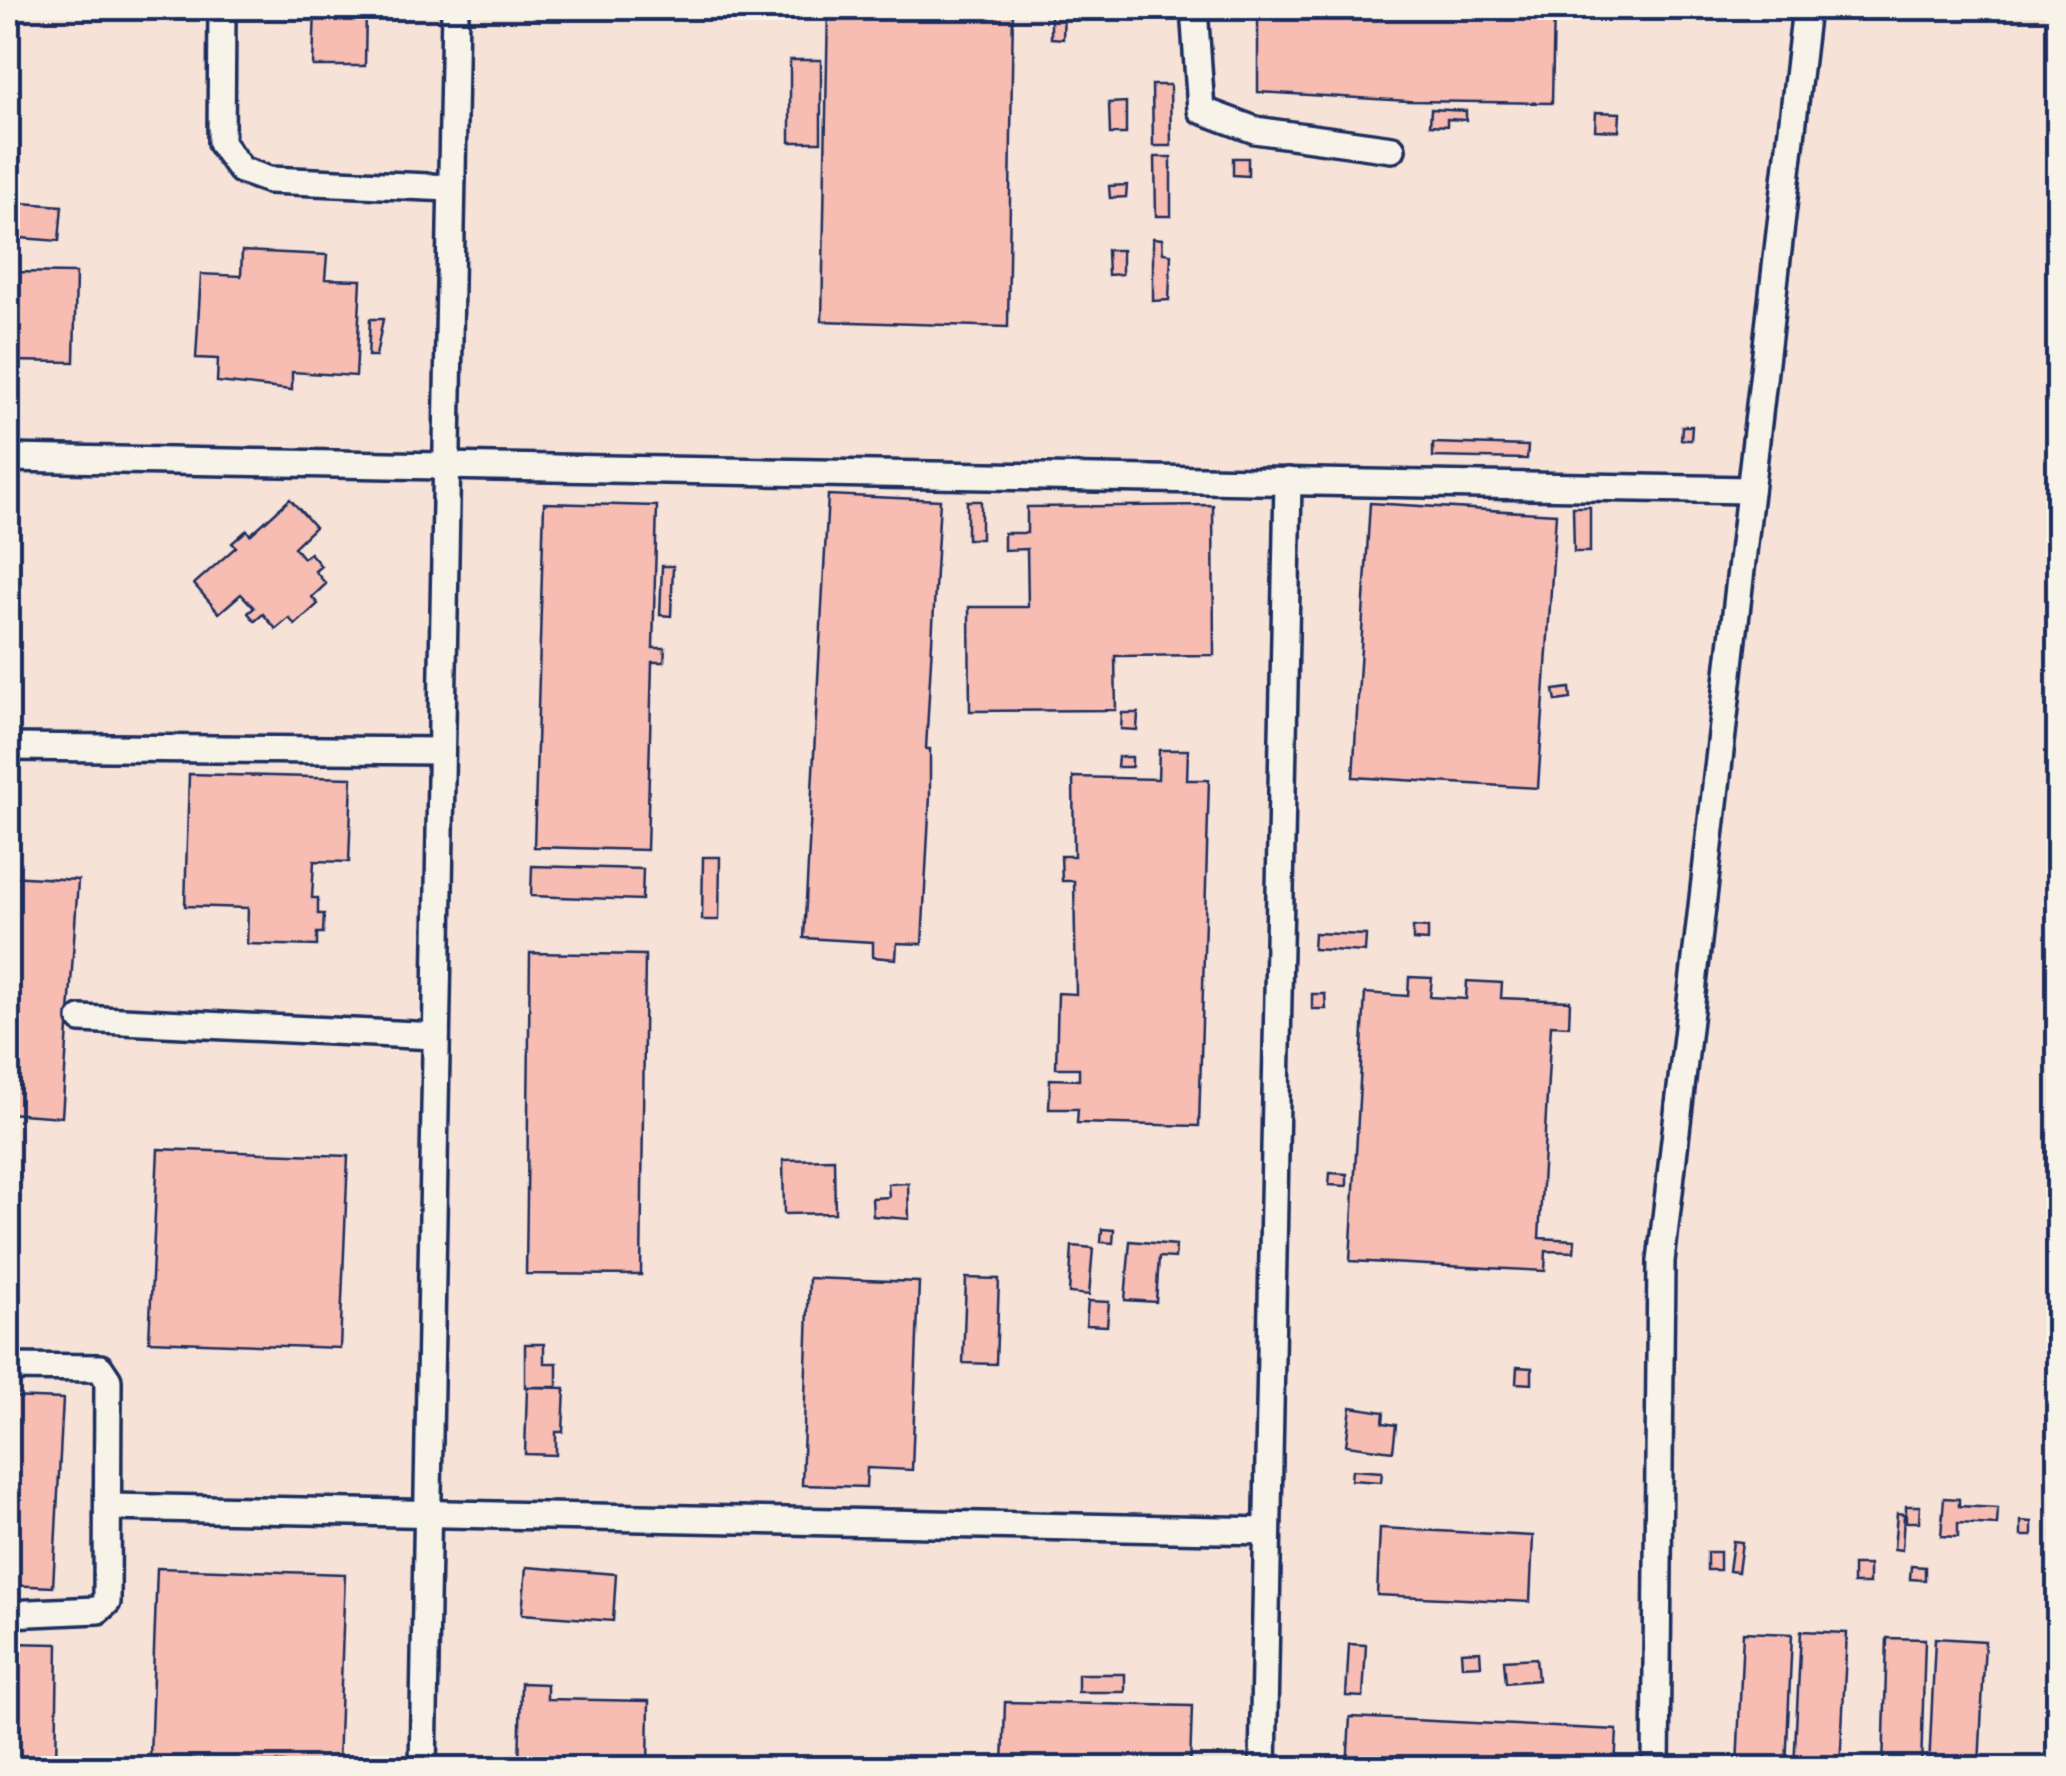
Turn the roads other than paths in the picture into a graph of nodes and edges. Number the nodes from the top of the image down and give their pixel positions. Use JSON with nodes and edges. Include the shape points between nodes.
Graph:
{"nodes":[{"id":1,"x":222,"y":8,"type":"edge"},
{"id":2,"x":454,"y":8,"type":"edge"},
{"id":3,"x":1194,"y":8,"type":"edge"},
{"id":4,"x":1806,"y":8,"type":"edge"},
{"id":5,"x":1392,"y":149,"type":"dead end"},
{"id":6,"x":451,"y":188,"type":"junction"},
{"id":7,"x":8,"y":458,"type":"edge"},
{"id":8,"x":446,"y":466,"type":"junction"},
{"id":9,"x":1288,"y":481,"type":"junction"},
{"id":10,"x":1750,"y":490,"type":"junction"},
{"id":11,"x":8,"y":747,"type":"edge"},
{"id":12,"x":441,"y":751,"type":"junction"},
{"id":13,"x":82,"y":1019,"type":"dead end"},
{"id":14,"x":436,"y":1036,"type":"junction"},
{"id":15,"x":8,"y":1367,"type":"edge"},
{"id":16,"x":109,"y":1507,"type":"junction"},
{"id":17,"x":428,"y":1513,"type":"junction"},
{"id":18,"x":1268,"y":1531,"type":"junction"},
{"id":19,"x":8,"y":1614,"type":"edge"},
{"id":20,"x":423,"y":1768,"type":"edge"},
{"id":21,"x":1263,"y":1768,"type":"edge"},
{"id":22,"x":1656,"y":1768,"type":"edge"}],
"edges":[{"from":1,"to":6,"type":"street","via":[[221,143],[241,170],[269,180]]},
{"from":2,"to":6,"type":"street"},
{"from":3,"to":5,"type":"street","via":[[1201,110],[1255,130]]},
{"from":4,"to":10,"type":"street"},
{"from":6,"to":8,"type":"street"},
{"from":7,"to":8,"type":"street"},
{"from":8,"to":9,"type":"street"},
{"from":8,"to":12,"type":"street"},
{"from":9,"to":10,"type":"street"},
{"from":9,"to":18,"type":"street"},
{"from":10,"to":22,"type":"street","via":[[1661,1261]]},
{"from":11,"to":12,"type":"street"},
{"from":12,"to":14,"type":"street"},
{"from":13,"to":14,"type":"street"},
{"from":14,"to":17,"type":"street"},
{"from":15,"to":16,"type":"street","via":[[100,1368],[108,1380]]},
{"from":16,"to":17,"type":"street"},
{"from":16,"to":19,"type":"street","via":[[106,1602],[98,1610]]},
{"from":17,"to":18,"type":"street"},
{"from":17,"to":20,"type":"street"},
{"from":18,"to":21,"type":"street"}]}
